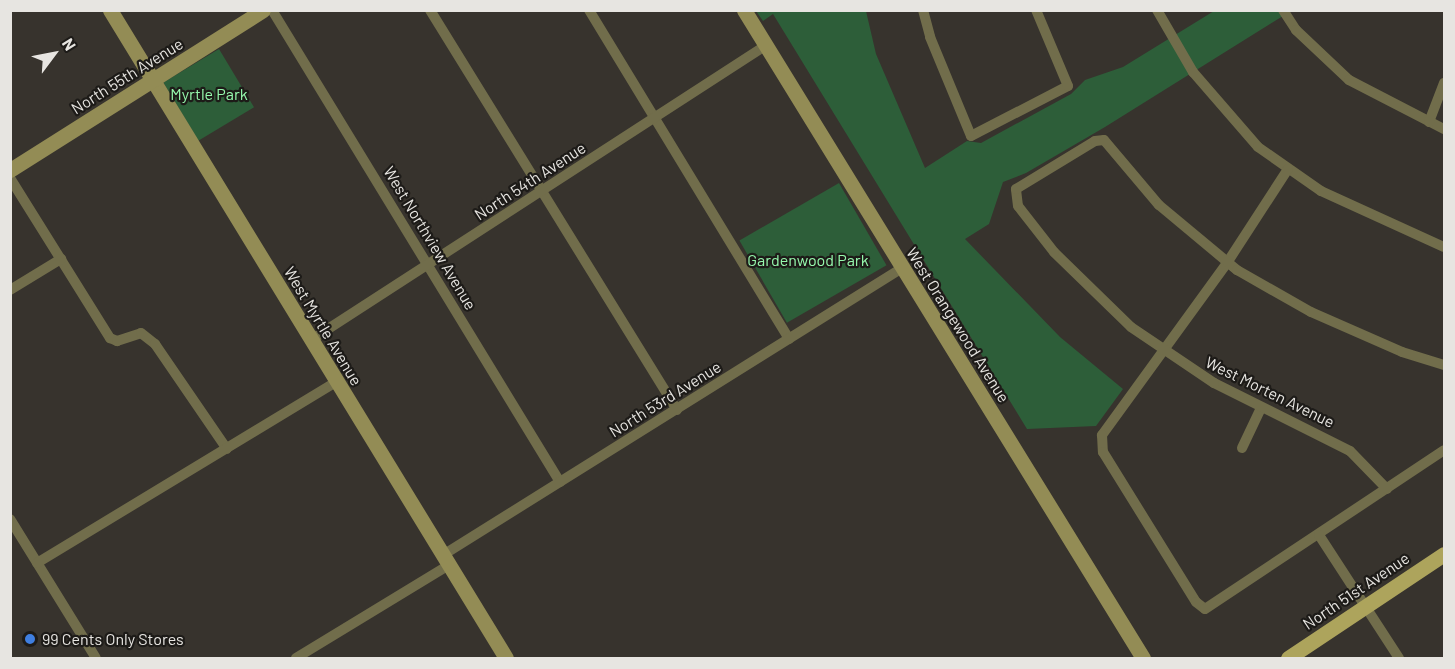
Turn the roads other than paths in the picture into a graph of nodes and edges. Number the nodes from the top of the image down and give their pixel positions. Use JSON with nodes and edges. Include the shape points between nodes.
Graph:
{"nodes":[{"id":1,"x":110,"y":10,"type":"edge"},
{"id":2,"x":263,"y":10,"type":"edge"},
{"id":3,"x":272,"y":10,"type":"edge"},
{"id":4,"x":430,"y":10,"type":"edge"},
{"id":5,"x":589,"y":10,"type":"edge"},
{"id":6,"x":744,"y":10,"type":"edge"},
{"id":7,"x":923,"y":10,"type":"edge"},
{"id":8,"x":1036,"y":10,"type":"edge"},
{"id":9,"x":1156,"y":10,"type":"edge"},
{"id":10,"x":1283,"y":10,"type":"edge"},
{"id":11,"x":765,"y":46,"type":"junction"},
{"id":12,"x":152,"y":82,"type":"junction"},
{"id":13,"x":1444,"y":83,"type":"edge"},
{"id":14,"x":654,"y":117,"type":"junction"},
{"id":15,"x":1429,"y":122,"type":"junction"},
{"id":16,"x":1444,"y":129,"type":"edge"},
{"id":17,"x":1288,"y":169,"type":"junction"},
{"id":18,"x":10,"y":171,"type":"edge"},
{"id":19,"x":10,"y":178,"type":"edge"},
{"id":20,"x":541,"y":192,"type":"junction"},
{"id":21,"x":1444,"y":247,"type":"edge"},
{"id":22,"x":61,"y":259,"type":"junction"},
{"id":23,"x":1227,"y":263,"type":"junction"},
{"id":24,"x":429,"y":266,"type":"junction"},
{"id":25,"x":902,"y":268,"type":"junction"},
{"id":26,"x":10,"y":290,"type":"edge"},
{"id":27,"x":789,"y":339,"type":"junction"},
{"id":28,"x":311,"y":340,"type":"junction"},
{"id":29,"x":1163,"y":351,"type":"junction"},
{"id":30,"x":1444,"y":365,"type":"edge"},
{"id":31,"x":336,"y":382,"type":"junction"},
{"id":32,"x":1261,"y":408,"type":"junction"},
{"id":33,"x":677,"y":410,"type":"junction"},
{"id":34,"x":1242,"y":448,"type":"dead end"},
{"id":35,"x":227,"y":449,"type":"junction"},
{"id":36,"x":1444,"y":450,"type":"edge"},
{"id":37,"x":560,"y":482,"type":"junction"},
{"id":38,"x":1388,"y":489,"type":"junction"},
{"id":39,"x":12,"y":525,"type":"edge"},
{"id":40,"x":1319,"y":535,"type":"junction"},
{"id":41,"x":1444,"y":554,"type":"edge"},
{"id":42,"x":446,"y":560,"type":"junction"},
{"id":43,"x":38,"y":563,"type":"junction"},
{"id":44,"x":1366,"y":606,"type":"junction"},
{"id":45,"x":96,"y":658,"type":"edge"},
{"id":46,"x":296,"y":658,"type":"edge"},
{"id":47,"x":506,"y":658,"type":"edge"},
{"id":48,"x":1143,"y":658,"type":"edge"},
{"id":49,"x":1288,"y":658,"type":"edge"},
{"id":50,"x":1399,"y":658,"type":"edge"}],
"edges":[{"from":1,"to":12,"type":"street","name":"West Myrtle Avenue"},
{"from":2,"to":12,"type":"street","name":"North 55th Avenue"},
{"from":3,"to":24,"type":"street","name":"West Northview Avenue"},
{"from":4,"to":20,"type":"street"},
{"from":5,"to":14,"type":"street"},
{"from":6,"to":11,"type":"street","name":"West Orangewood Avenue"},
{"from":7,"to":8,"type":"street","via":[[930,37],[971,136],[1068,86]]},
{"from":9,"to":17,"type":"street","via":[[1186,62],[1226,113],[1258,147]]},
{"from":10,"to":15,"type":"street","via":[[1296,30],[1349,80]]},
{"from":11,"to":14,"type":"street","name":"North 54th Avenue"},
{"from":11,"to":25,"type":"street","name":"West Orangewood Avenue"},
{"from":12,"to":18,"type":"street","name":"North 55th Avenue"},
{"from":12,"to":28,"type":"street","name":"West Myrtle Avenue"},
{"from":13,"to":15,"type":"street"},
{"from":14,"to":20,"type":"street","name":"North 54th Avenue"},
{"from":14,"to":27,"type":"street"},
{"from":15,"to":16,"type":"street"},
{"from":17,"to":21,"type":"street","via":[[1360,211]]},
{"from":17,"to":23,"type":"street"},
{"from":19,"to":22,"type":"street"},
{"from":20,"to":24,"type":"street","name":"North 54th Avenue"},
{"from":20,"to":33,"type":"street"},
{"from":22,"to":26,"type":"street"},
{"from":22,"to":35,"type":"street","via":[[110,338],[117,341],[141,333],[155,344]]},
{"from":23,"to":29,"type":"street"},
{"from":23,"to":29,"type":"street","name":"West Morten Avenue","via":[[1159,205],[1104,140],[1095,141],[1016,189],[1014,196],[1034,228],[1082,282]]},
{"from":23,"to":30,"type":"street","via":[[1311,312],[1402,352]]},
{"from":24,"to":28,"type":"street","name":"North 54th Avenue"},
{"from":24,"to":37,"type":"street","name":"West Northview Avenue"},
{"from":25,"to":27,"type":"street","name":"North 53rd Avenue"},
{"from":25,"to":48,"type":"street","name":"West Orangewood Avenue"},
{"from":27,"to":33,"type":"street","name":"North 53rd Avenue"},
{"from":28,"to":31,"type":"street","name":"West Myrtle Avenue"},
{"from":29,"to":32,"type":"street","name":"West Morten Avenue"},
{"from":29,"to":40,"type":"street","via":[[1099,442],[1196,602],[1205,609]]},
{"from":31,"to":35,"type":"street"},
{"from":31,"to":42,"type":"street","name":"West Myrtle Avenue"},
{"from":32,"to":34,"type":"street"},
{"from":32,"to":38,"type":"street","name":"West Morten Avenue","via":[[1350,451]]},
{"from":33,"to":37,"type":"street","name":"North 53rd Avenue"},
{"from":35,"to":43,"type":"street"},
{"from":36,"to":38,"type":"street"},
{"from":37,"to":42,"type":"street","name":"North 53rd Avenue"},
{"from":38,"to":40,"type":"street"},
{"from":39,"to":43,"type":"street"},
{"from":40,"to":44,"type":"street"},
{"from":41,"to":44,"type":"main road","name":"North 51st Avenue"},
{"from":42,"to":46,"type":"street","name":"North 53rd Avenue"},
{"from":42,"to":47,"type":"street","name":"West Myrtle Avenue"},
{"from":43,"to":45,"type":"street"},
{"from":44,"to":49,"type":"main road","name":"North 51st Avenue"},
{"from":44,"to":50,"type":"street"}]}
